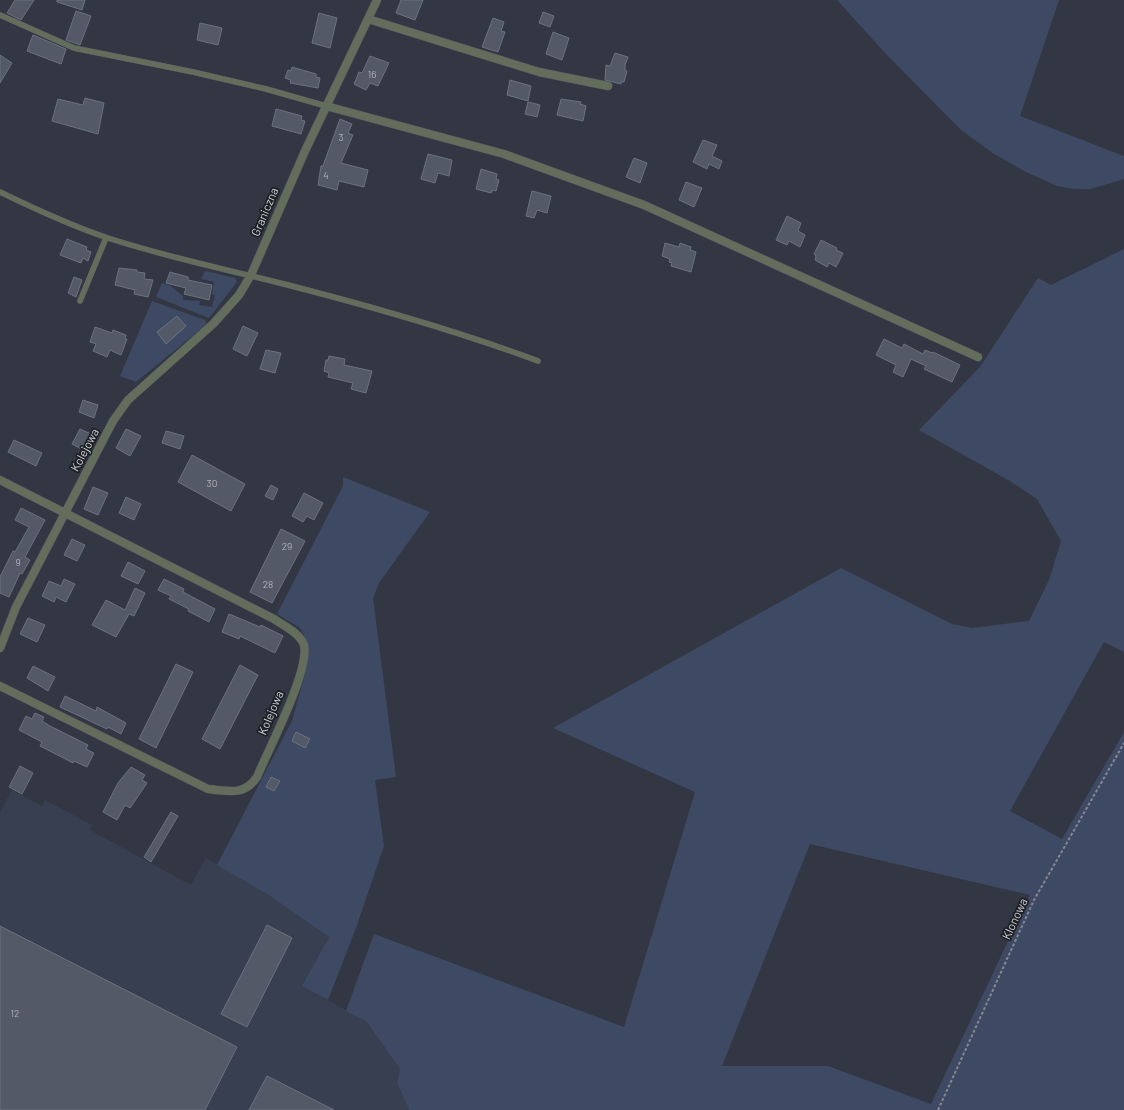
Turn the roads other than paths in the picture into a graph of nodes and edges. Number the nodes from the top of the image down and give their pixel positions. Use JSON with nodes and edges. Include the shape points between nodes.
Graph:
{"nodes":[{"id":1,"x":377,"y":0,"type":"edge"},
{"id":2,"x":0,"y":15,"type":"edge"},
{"id":3,"x":368,"y":19,"type":"junction"},
{"id":4,"x":608,"y":86,"type":"dead end"},
{"id":5,"x":326,"y":106,"type":"junction"},
{"id":6,"x":0,"y":192,"type":"edge"},
{"id":7,"x":106,"y":238,"type":"junction"},
{"id":8,"x":251,"y":275,"type":"junction"},
{"id":9,"x":80,"y":301,"type":"dead end"},
{"id":10,"x":978,"y":357,"type":"dead end"},
{"id":11,"x":538,"y":361,"type":"dead end"},
{"id":12,"x":128,"y":400,"type":"joint"},
{"id":13,"x":0,"y":480,"type":"edge"},
{"id":14,"x":65,"y":513,"type":"junction"},
{"id":15,"x":0,"y":648,"type":"edge"},
{"id":16,"x":0,"y":686,"type":"edge"}],
"edges":[{"from":1,"to":3,"type":"street","name":"Graniczna"},
{"from":2,"to":5,"type":"lane","via":[[74,48],[193,72]]},
{"from":3,"to":4,"type":"street","via":[[539,72]]},
{"from":3,"to":5,"type":"street","name":"Graniczna"},
{"from":5,"to":8,"type":"street","name":"Graniczna"},
{"from":5,"to":10,"type":"street","via":[[504,154],[644,205]]},
{"from":6,"to":7,"type":"lane"},
{"from":7,"to":8,"type":"lane"},
{"from":7,"to":9,"type":"lane"},
{"from":8,"to":11,"type":"lane","via":[[426,322]]},
{"from":8,"to":12,"type":"street","name":"Graniczna","via":[[239,296],[213,324]]},
{"from":12,"to":14,"type":"street","name":"Kolejowa","via":[[113,421]]},
{"from":13,"to":14,"type":"street","name":"Kolejowa"},
{"from":14,"to":15,"type":"street","name":"Kolejowa","via":[[16,607]]},
{"from":14,"to":16,"type":"street","name":"Kolejowa","via":[[274,619],[297,634],[304,644],[304,657],[297,684],[256,777],[251,786],[242,791],[208,789]]}]}
